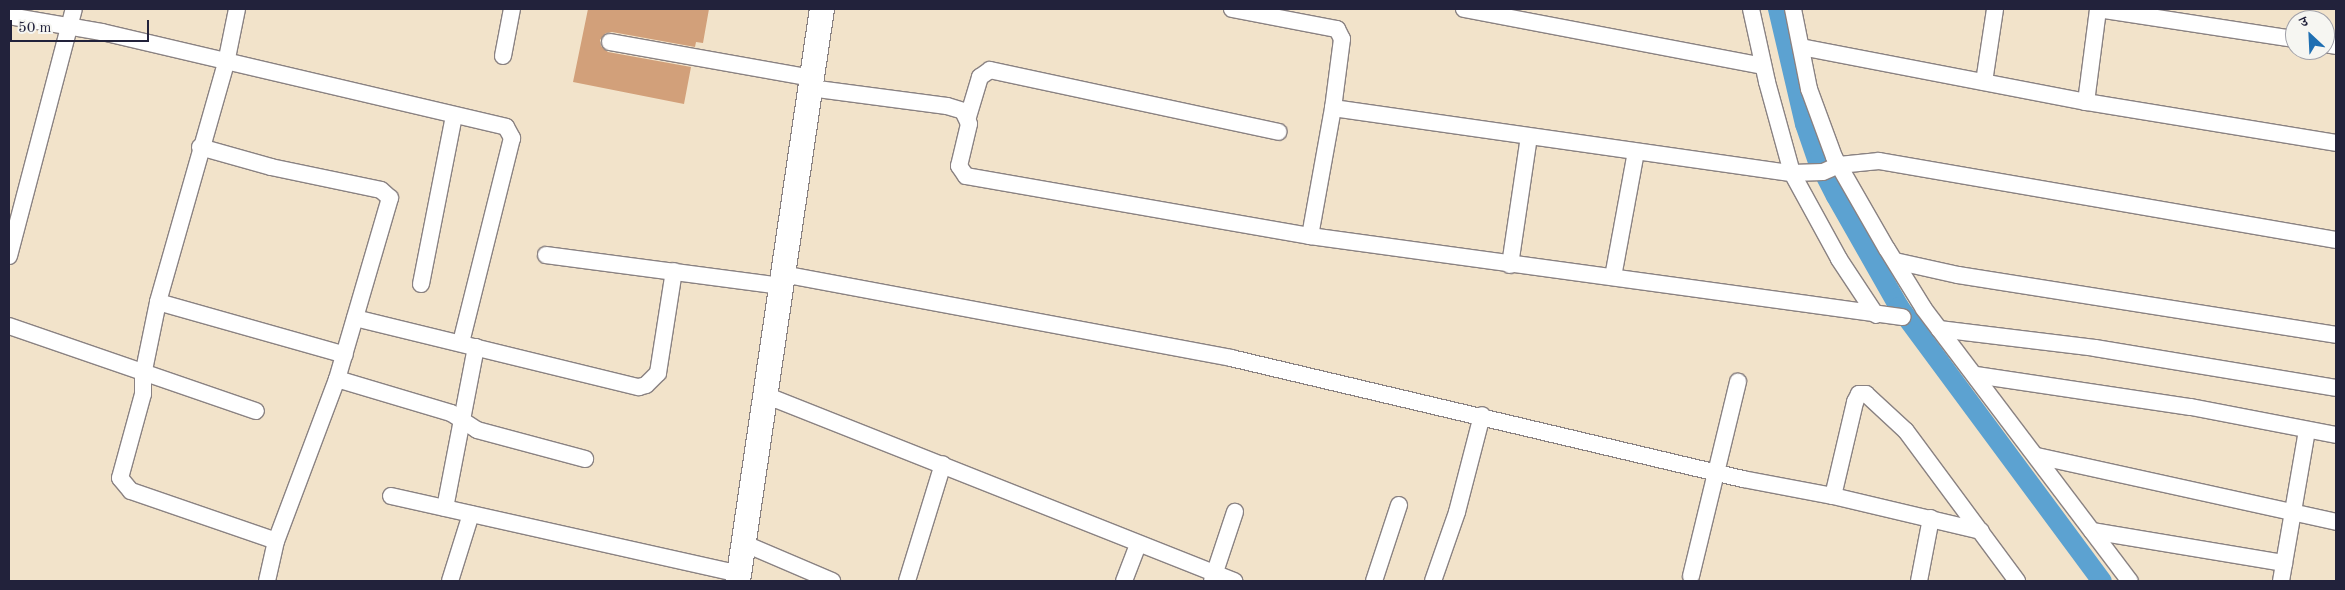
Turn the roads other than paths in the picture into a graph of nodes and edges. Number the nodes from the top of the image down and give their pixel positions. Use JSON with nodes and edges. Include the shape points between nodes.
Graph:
{"nodes":[{"id":1,"x":74,"y":9,"type":"edge"},
{"id":2,"x":237,"y":9,"type":"edge"},
{"id":3,"x":512,"y":9,"type":"edge"},
{"id":4,"x":822,"y":9,"type":"edge"},
{"id":5,"x":1239,"y":9,"type":"edge"},
{"id":6,"x":1464,"y":9,"type":"edge"},
{"id":7,"x":1751,"y":9,"type":"edge"},
{"id":8,"x":1793,"y":9,"type":"edge"},
{"id":9,"x":1995,"y":9,"type":"edge"},
{"id":10,"x":2098,"y":9,"type":"edge"},
{"id":11,"x":9,"y":16,"type":"edge"},
{"id":12,"x":1307,"y":16,"type":"edge"},
{"id":13,"x":70,"y":26,"type":"junction"},
{"id":14,"x":2285,"y":37,"type":"edge"},
{"id":15,"x":610,"y":42,"type":"dead end"},
{"id":16,"x":1801,"y":47,"type":"junction"},
{"id":17,"x":503,"y":56,"type":"dead end"},
{"id":18,"x":226,"y":63,"type":"junction"},
{"id":19,"x":1763,"y":66,"type":"junction"},
{"id":20,"x":1984,"y":82,"type":"junction"},
{"id":21,"x":811,"y":83,"type":"junction"},
{"id":22,"x":2086,"y":102,"type":"junction"},
{"id":23,"x":1333,"y":108,"type":"junction"},
{"id":24,"x":454,"y":116,"type":"junction"},
{"id":25,"x":968,"y":117,"type":"junction"},
{"id":26,"x":1278,"y":132,"type":"dead end"},
{"id":27,"x":1529,"y":137,"type":"junction"},
{"id":28,"x":2336,"y":143,"type":"edge"},
{"id":29,"x":200,"y":147,"type":"junction"},
{"id":30,"x":1636,"y":152,"type":"junction"},
{"id":31,"x":1839,"y":165,"type":"junction"},
{"id":32,"x":1792,"y":173,"type":"junction"},
{"id":33,"x":1310,"y":236,"type":"junction"},
{"id":34,"x":2336,"y":240,"type":"edge"},
{"id":35,"x":546,"y":254,"type":"dead end"},
{"id":36,"x":9,"y":256,"type":"edge"},
{"id":37,"x":1895,"y":261,"type":"junction"},
{"id":38,"x":1510,"y":265,"type":"junction"},
{"id":39,"x":674,"y":272,"type":"junction"},
{"id":40,"x":1613,"y":277,"type":"junction"},
{"id":41,"x":782,"y":280,"type":"junction"},
{"id":42,"x":421,"y":284,"type":"dead end"},
{"id":43,"x":158,"y":302,"type":"junction"},
{"id":44,"x":1876,"y":315,"type":"junction"},
{"id":45,"x":1902,"y":317,"type":"dead end"},
{"id":46,"x":355,"y":318,"type":"junction"},
{"id":47,"x":9,"y":326,"type":"edge"},
{"id":48,"x":1939,"y":329,"type":"junction"},
{"id":49,"x":2336,"y":335,"type":"edge"},
{"id":50,"x":468,"y":345,"type":"junction"},
{"id":51,"x":345,"y":355,"type":"junction"},
{"id":52,"x":143,"y":375,"type":"junction"},
{"id":53,"x":1976,"y":375,"type":"junction"},
{"id":54,"x":337,"y":379,"type":"junction"},
{"id":55,"x":1738,"y":382,"type":"dead end"},
{"id":56,"x":2336,"y":388,"type":"edge"},
{"id":57,"x":765,"y":395,"type":"junction"},
{"id":58,"x":256,"y":411,"type":"dead end"},
{"id":59,"x":1482,"y":415,"type":"junction"},
{"id":60,"x":464,"y":421,"type":"junction"},
{"id":61,"x":2306,"y":430,"type":"junction"},
{"id":62,"x":2336,"y":435,"type":"edge"},
{"id":63,"x":2037,"y":456,"type":"junction"},
{"id":64,"x":585,"y":459,"type":"dead end"},
{"id":65,"x":944,"y":464,"type":"junction"},
{"id":66,"x":1717,"y":473,"type":"junction"},
{"id":67,"x":391,"y":496,"type":"dead end"},
{"id":68,"x":1833,"y":496,"type":"junction"},
{"id":69,"x":1399,"y":505,"type":"dead end"},
{"id":70,"x":445,"y":508,"type":"junction"},
{"id":71,"x":1235,"y":512,"type":"dead end"},
{"id":72,"x":471,"y":514,"type":"junction"},
{"id":73,"x":2292,"y":514,"type":"junction"},
{"id":74,"x":1931,"y":518,"type":"junction"},
{"id":75,"x":2336,"y":522,"type":"edge"},
{"id":76,"x":2092,"y":530,"type":"junction"},
{"id":77,"x":1980,"y":531,"type":"junction"},
{"id":78,"x":276,"y":540,"type":"junction"},
{"id":79,"x":743,"y":543,"type":"junction"},
{"id":80,"x":1138,"y":545,"type":"junction"},
{"id":81,"x":2284,"y":563,"type":"junction"},
{"id":82,"x":1691,"y":576,"type":"dead end"},
{"id":83,"x":738,"y":578,"type":"edge"},
{"id":84,"x":1213,"y":578,"type":"edge"},
{"id":85,"x":2013,"y":579,"type":"edge"},
{"id":86,"x":267,"y":581,"type":"edge"},
{"id":87,"x":450,"y":581,"type":"edge"},
{"id":88,"x":832,"y":581,"type":"edge"},
{"id":89,"x":907,"y":581,"type":"edge"},
{"id":90,"x":1124,"y":581,"type":"edge"},
{"id":91,"x":1234,"y":581,"type":"edge"},
{"id":92,"x":1374,"y":581,"type":"edge"},
{"id":93,"x":1433,"y":581,"type":"edge"},
{"id":94,"x":1919,"y":581,"type":"edge"},
{"id":95,"x":2130,"y":581,"type":"edge"},
{"id":96,"x":2281,"y":581,"type":"edge"}],
"edges":[{"from":1,"to":13,"type":"street"},
{"from":2,"to":18,"type":"street"},
{"from":3,"to":17,"type":"street"},
{"from":4,"to":21,"type":"main road"},
{"from":5,"to":12,"type":"street"},
{"from":6,"to":19,"type":"street"},
{"from":7,"to":19,"type":"street"},
{"from":8,"to":16,"type":"street"},
{"from":9,"to":20,"type":"street"},
{"from":10,"to":14,"type":"street"},
{"from":10,"to":22,"type":"street"},
{"from":11,"to":13,"type":"street"},
{"from":12,"to":23,"type":"street","via":[[1332,26],[1340,33]]},
{"from":13,"to":18,"type":"street"},
{"from":13,"to":36,"type":"street"},
{"from":15,"to":21,"type":"street"},
{"from":16,"to":20,"type":"street"},
{"from":16,"to":31,"type":"street","via":[[1809,89]]},
{"from":18,"to":24,"type":"street"},
{"from":18,"to":29,"type":"street"},
{"from":19,"to":32,"type":"street"},
{"from":20,"to":22,"type":"street"},
{"from":21,"to":25,"type":"street","via":[[947,106],[963,111]]},
{"from":21,"to":41,"type":"main road"},
{"from":22,"to":28,"type":"street"},
{"from":23,"to":27,"type":"street"},
{"from":23,"to":33,"type":"street"},
{"from":24,"to":42,"type":"street"},
{"from":24,"to":50,"type":"street","via":[[506,127],[512,138]]},
{"from":25,"to":26,"type":"street","via":[[980,77],[990,70]]},
{"from":25,"to":33,"type":"street","via":[[969,124],[958,161],[960,171],[966,176]]},
{"from":27,"to":30,"type":"street"},
{"from":27,"to":38,"type":"street"},
{"from":29,"to":43,"type":"street"},
{"from":29,"to":46,"type":"street","via":[[388,195]]},
{"from":30,"to":32,"type":"street"},
{"from":30,"to":40,"type":"street"},
{"from":31,"to":32,"type":"street","via":[[1823,172]]},
{"from":31,"to":34,"type":"street","via":[[1879,161]]},
{"from":31,"to":37,"type":"street"},
{"from":32,"to":44,"type":"street","via":[[1838,258]]},
{"from":33,"to":38,"type":"street"},
{"from":35,"to":39,"type":"street"},
{"from":37,"to":48,"type":"street","via":[[1922,310]]},
{"from":37,"to":49,"type":"street"},
{"from":38,"to":40,"type":"street"},
{"from":39,"to":41,"type":"street"},
{"from":39,"to":50,"type":"street","via":[[658,373],[646,385],[633,386]]},
{"from":40,"to":44,"type":"street"},
{"from":41,"to":57,"type":"main road"},
{"from":41,"to":59,"type":"street","via":[[1232,358]]},
{"from":43,"to":51,"type":"street"},
{"from":43,"to":52,"type":"street"},
{"from":44,"to":45,"type":"street"},
{"from":46,"to":50,"type":"street"},
{"from":46,"to":51,"type":"street"},
{"from":47,"to":52,"type":"street"},
{"from":48,"to":53,"type":"street"},
{"from":48,"to":56,"type":"street","via":[[2095,348]]},
{"from":50,"to":60,"type":"street"},
{"from":51,"to":54,"type":"street"},
{"from":52,"to":58,"type":"street"},
{"from":52,"to":78,"type":"street","via":[[143,394],[120,478],[126,489]]},
{"from":53,"to":61,"type":"street","via":[[2191,407]]},
{"from":53,"to":63,"type":"street"},
{"from":54,"to":60,"type":"street","via":[[451,413]]},
{"from":54,"to":78,"type":"street"},
{"from":55,"to":66,"type":"street"},
{"from":57,"to":65,"type":"street"},
{"from":57,"to":79,"type":"main road"},
{"from":59,"to":66,"type":"street"},
{"from":59,"to":93,"type":"street","via":[[1457,512]]},
{"from":60,"to":64,"type":"street","via":[[477,430]]},
{"from":60,"to":70,"type":"street"},
{"from":61,"to":62,"type":"street"},
{"from":61,"to":73,"type":"street"},
{"from":63,"to":73,"type":"street"},
{"from":63,"to":76,"type":"street"},
{"from":65,"to":80,"type":"street"},
{"from":65,"to":89,"type":"street"},
{"from":66,"to":68,"type":"street"},
{"from":66,"to":82,"type":"street"},
{"from":67,"to":70,"type":"street"},
{"from":68,"to":74,"type":"street"},
{"from":68,"to":77,"type":"street","via":[[1854,402],[1860,394],[1866,394],[1906,431]]},
{"from":69,"to":92,"type":"street"},
{"from":70,"to":72,"type":"street"},
{"from":71,"to":84,"type":"street"},
{"from":72,"to":83,"type":"street"},
{"from":72,"to":87,"type":"street"},
{"from":73,"to":75,"type":"street"},
{"from":73,"to":81,"type":"street"},
{"from":74,"to":77,"type":"street"},
{"from":74,"to":94,"type":"street"},
{"from":76,"to":81,"type":"street"},
{"from":76,"to":95,"type":"street"},
{"from":77,"to":85,"type":"street"},
{"from":78,"to":86,"type":"street"},
{"from":79,"to":83,"type":"main road"},
{"from":79,"to":88,"type":"street"},
{"from":80,"to":84,"type":"street"},
{"from":80,"to":90,"type":"street"},
{"from":81,"to":96,"type":"street"},
{"from":84,"to":91,"type":"street"}]}
